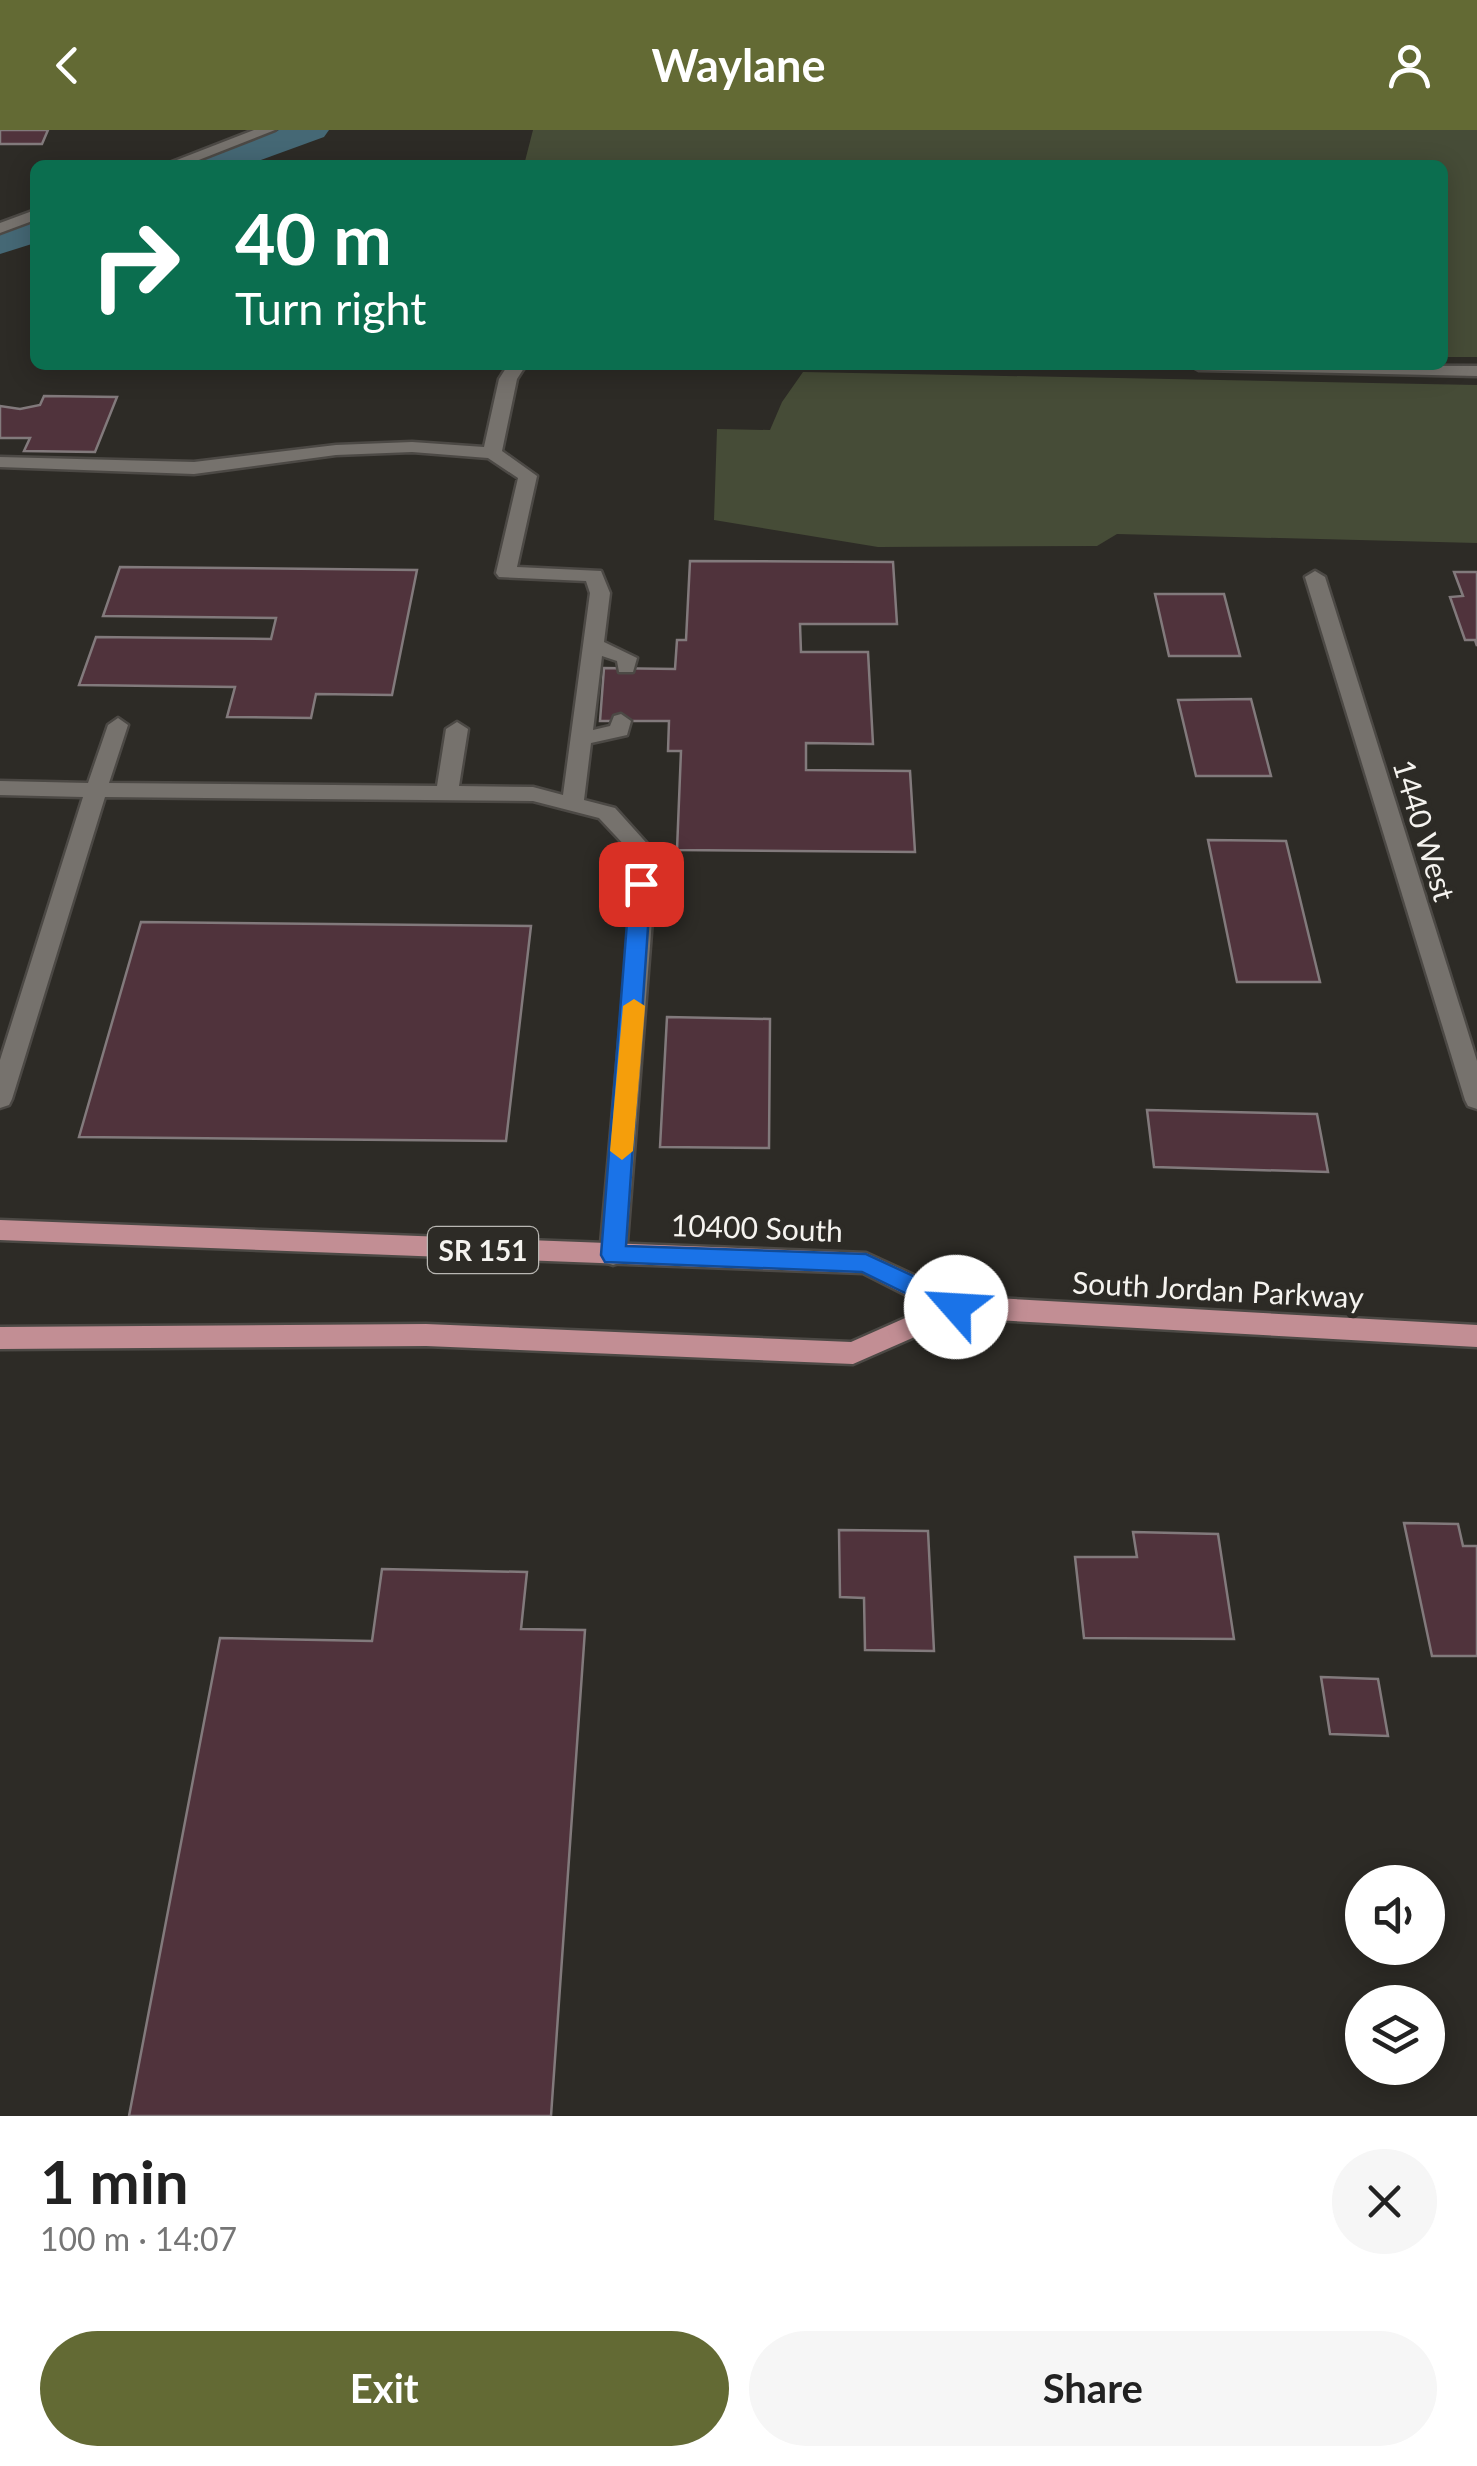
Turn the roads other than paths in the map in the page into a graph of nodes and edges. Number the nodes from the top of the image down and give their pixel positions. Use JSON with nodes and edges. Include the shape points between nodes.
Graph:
{"nodes":[{"id":1,"x":268,"y":130,"type":"edge"},
{"id":2,"x":186,"y":160,"type":"edge"},
{"id":3,"x":30,"y":217,"type":"edge"},
{"id":4,"x":0,"y":228,"type":"edge"},
{"id":5,"x":514,"y":370,"type":"edge"},
{"id":6,"x":1431,"y":370,"type":"edge"},
{"id":7,"x":1477,"y":371,"type":"edge"},
{"id":8,"x":492,"y":453,"type":"junction"},
{"id":9,"x":0,"y":462,"type":"edge"},
{"id":10,"x":1315,"y":577,"type":"dead end"},
{"id":11,"x":593,"y":644,"type":"junction"},
{"id":12,"x":626,"y":668,"type":"dead end"},
{"id":13,"x":621,"y":721,"type":"dead end"},
{"id":14,"x":118,"y":726,"type":"dead end"},
{"id":15,"x":457,"y":729,"type":"dead end"},
{"id":16,"x":582,"y":739,"type":"junction"},
{"id":17,"x":0,"y":788,"type":"edge"},
{"id":18,"x":96,"y":790,"type":"junction"},
{"id":19,"x":448,"y":792,"type":"junction"},
{"id":20,"x":574,"y":802,"type":"junction"},
{"id":21,"x":0,"y":1098,"type":"edge"},
{"id":22,"x":1477,"y":1100,"type":"edge"},
{"id":23,"x":0,"y":1230,"type":"edge"},
{"id":24,"x":613,"y":1255,"type":"junction"},
{"id":25,"x":956,"y":1307,"type":"junction"},
{"id":26,"x":1477,"y":1336,"type":"edge"},
{"id":27,"x":0,"y":1338,"type":"edge"}],
"edges":[{"from":1,"to":2,"type":"street"},
{"from":3,"to":4,"type":"street"},
{"from":5,"to":8,"type":"street"},
{"from":6,"to":7,"type":"street"},
{"from":8,"to":9,"type":"street","via":[[369,448],[194,468]]},
{"from":8,"to":11,"type":"street","via":[[528,476],[506,573],[594,575],[600,593]]},
{"from":10,"to":22,"type":"street","name":"1440 West"},
{"from":11,"to":12,"type":"street","via":[[627,658]]},
{"from":11,"to":16,"type":"street"},
{"from":13,"to":16,"type":"street","via":[[620,730]]},
{"from":14,"to":18,"type":"street"},
{"from":15,"to":19,"type":"street"},
{"from":16,"to":20,"type":"street"},
{"from":17,"to":18,"type":"street"},
{"from":18,"to":19,"type":"street"},
{"from":18,"to":21,"type":"street"},
{"from":19,"to":20,"type":"street"},
{"from":20,"to":24,"type":"street","via":[[607,812],[640,848],[641,920]]},
{"from":23,"to":24,"type":"main road","name":"10400 South","number":"SR 151"},
{"from":24,"to":25,"type":"main road","name":"10400 South","number":"SR 151","via":[[866,1263]]},
{"from":25,"to":26,"type":"main road","name":"South Jordan Parkway","number":"SR 151"},
{"from":25,"to":27,"type":"main road","number":"SR 151","via":[[853,1354],[444,1336]]}]}
